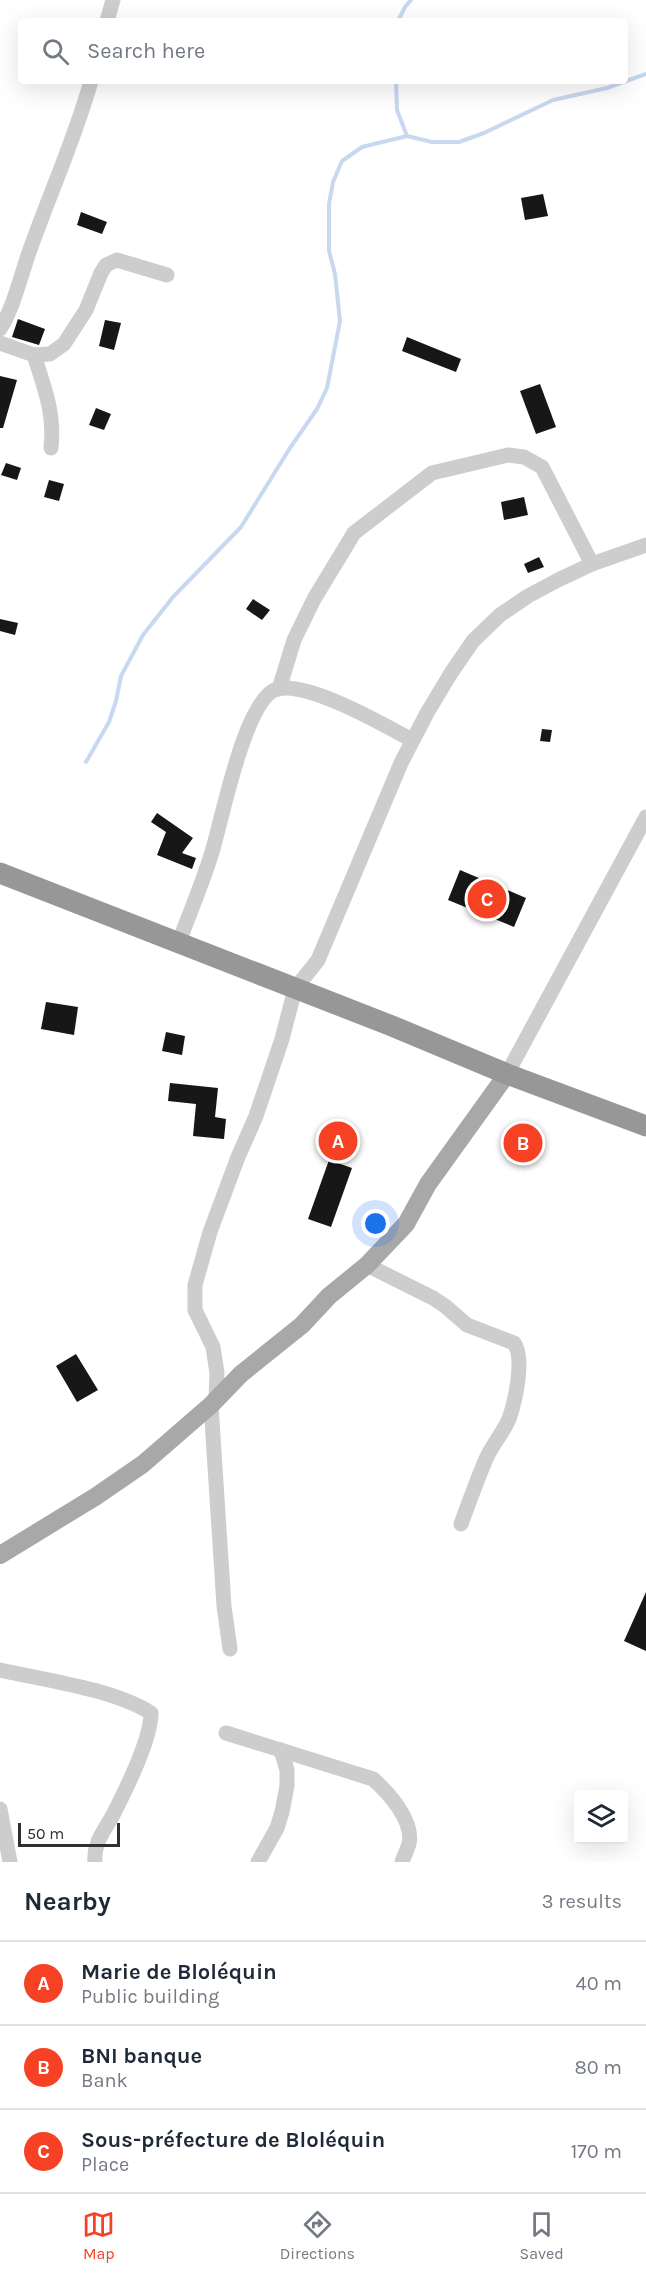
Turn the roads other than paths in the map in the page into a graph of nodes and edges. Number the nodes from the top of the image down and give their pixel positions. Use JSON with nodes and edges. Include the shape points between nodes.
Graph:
{"nodes":[{"id":1,"x":113,"y":0,"type":"edge"},
{"id":2,"x":108,"y":18,"type":"edge"},
{"id":3,"x":90,"y":84,"type":"edge"},
{"id":4,"x":167,"y":275,"type":"dead end"},
{"id":5,"x":0,"y":329,"type":"edge"},
{"id":6,"x":0,"y":343,"type":"edge"},
{"id":7,"x":34,"y":355,"type":"junction"},
{"id":8,"x":51,"y":448,"type":"dead end"},
{"id":9,"x":646,"y":545,"type":"edge"},
{"id":10,"x":592,"y":564,"type":"junction"},
{"id":11,"x":279,"y":689,"type":"junction"},
{"id":12,"x":412,"y":740,"type":"junction"},
{"id":13,"x":646,"y":817,"type":"edge"},
{"id":14,"x":0,"y":873,"type":"edge"},
{"id":15,"x":179,"y":942,"type":"junction"},
{"id":16,"x":295,"y":988,"type":"junction"},
{"id":17,"x":507,"y":1074,"type":"junction"},
{"id":18,"x":646,"y":1126,"type":"edge"},
{"id":19,"x":367,"y":1265,"type":"junction"},
{"id":20,"x":214,"y":1402,"type":"junction"},
{"id":21,"x":461,"y":1524,"type":"dead end"},
{"id":22,"x":0,"y":1555,"type":"edge"},
{"id":23,"x":230,"y":1649,"type":"dead end"},
{"id":24,"x":0,"y":1670,"type":"edge"},
{"id":25,"x":226,"y":1733,"type":"dead end"},
{"id":26,"x":281,"y":1750,"type":"junction"},
{"id":27,"x":0,"y":1809,"type":"edge"},
{"id":28,"x":10,"y":1862,"type":"edge"},
{"id":29,"x":95,"y":1862,"type":"edge"},
{"id":30,"x":258,"y":1862,"type":"edge"},
{"id":31,"x":402,"y":1862,"type":"edge"}],
"edges":[{"from":1,"to":2,"type":"street"},
{"from":3,"to":5,"type":"street"},
{"from":4,"to":7,"type":"street","via":[[117,260],[106,266],[86,310],[64,344],[50,354]]},
{"from":6,"to":7,"type":"street"},
{"from":7,"to":8,"type":"street","via":[[51,413]]},
{"from":9,"to":10,"type":"street"},
{"from":10,"to":11,"type":"street","via":[[542,467],[525,457],[508,455],[432,473],[354,533],[294,640]]},
{"from":10,"to":12,"type":"street","via":[[528,596],[500,615],[473,641]]},
{"from":11,"to":12,"type":"street","via":[[311,693],[333,701]]},
{"from":11,"to":15,"type":"street","via":[[265,696],[247,730],[212,853]]},
{"from":12,"to":16,"type":"street","via":[[318,960]]},
{"from":13,"to":17,"type":"street"},
{"from":14,"to":15,"type":"highway"},
{"from":15,"to":16,"type":"highway"},
{"from":16,"to":17,"type":"highway"},
{"from":16,"to":20,"type":"street","via":[[282,1039],[210,1232],[195,1285],[195,1310],[213,1347],[217,1373]]},
{"from":17,"to":18,"type":"highway"},
{"from":17,"to":19,"type":"main road","via":[[428,1184],[406,1224]]},
{"from":19,"to":20,"type":"main road"},
{"from":19,"to":21,"type":"street","via":[[445,1305],[467,1325],[518,1348],[517,1384],[509,1419],[488,1455]]},
{"from":20,"to":22,"type":"main road","via":[[135,1470]]},
{"from":20,"to":23,"type":"street","via":[[224,1606]]},
{"from":24,"to":29,"type":"street","via":[[98,1693],[151,1713],[147,1736],[115,1812],[99,1838]]},
{"from":25,"to":26,"type":"street"},
{"from":26,"to":30,"type":"street","via":[[287,1770],[282,1812]]},
{"from":26,"to":31,"type":"street","via":[[373,1779],[388,1792],[410,1831]]},
{"from":27,"to":28,"type":"street"}]}
